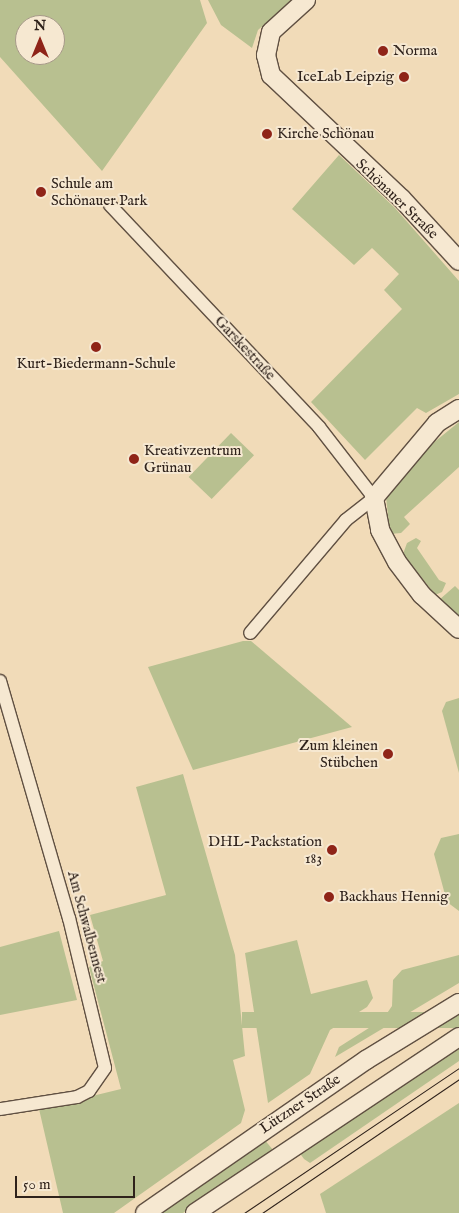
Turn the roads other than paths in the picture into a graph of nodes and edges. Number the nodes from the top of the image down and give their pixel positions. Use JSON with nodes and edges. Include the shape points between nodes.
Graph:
{"nodes":[{"id":1,"x":306,"y":0,"type":"edge"},
{"id":2,"x":110,"y":205,"type":"dead end"},
{"id":3,"x":459,"y":261,"type":"edge"},
{"id":4,"x":459,"y":409,"type":"edge"},
{"id":5,"x":374,"y":498,"type":"junction"},
{"id":6,"x":459,"y":629,"type":"edge"},
{"id":7,"x":250,"y":633,"type":"dead end"},
{"id":8,"x":0,"y":681,"type":"edge"},
{"id":9,"x":459,"y":1003,"type":"edge"},
{"id":10,"x":459,"y":1037,"type":"edge"},
{"id":11,"x":0,"y":1109,"type":"edge"},
{"id":12,"x":145,"y":1213,"type":"edge"},
{"id":13,"x":196,"y":1213,"type":"edge"}],
"edges":[{"from":1,"to":3,"type":"main road","name":"Schönauer Straße","via":[[271,32],[266,55],[271,75],[402,199]]},
{"from":2,"to":5,"type":"street","name":"Garskestraße","via":[[319,427]]},
{"from":4,"to":5,"type":"main road","via":[[436,423]]},
{"from":5,"to":6,"type":"main road","name":"Garskestraße","via":[[380,530],[397,562],[422,596]]},
{"from":5,"to":7,"type":"street","via":[[346,520]]},
{"from":8,"to":11,"type":"street","name":"Am Schwalbennest","via":[[68,918],[105,1068],[89,1091],[77,1097]]},
{"from":9,"to":12,"type":"main road","name":"Lützner Straße","via":[[359,1064]]},
{"from":10,"to":13,"type":"main road","name":"Lützner Straße"}]}
